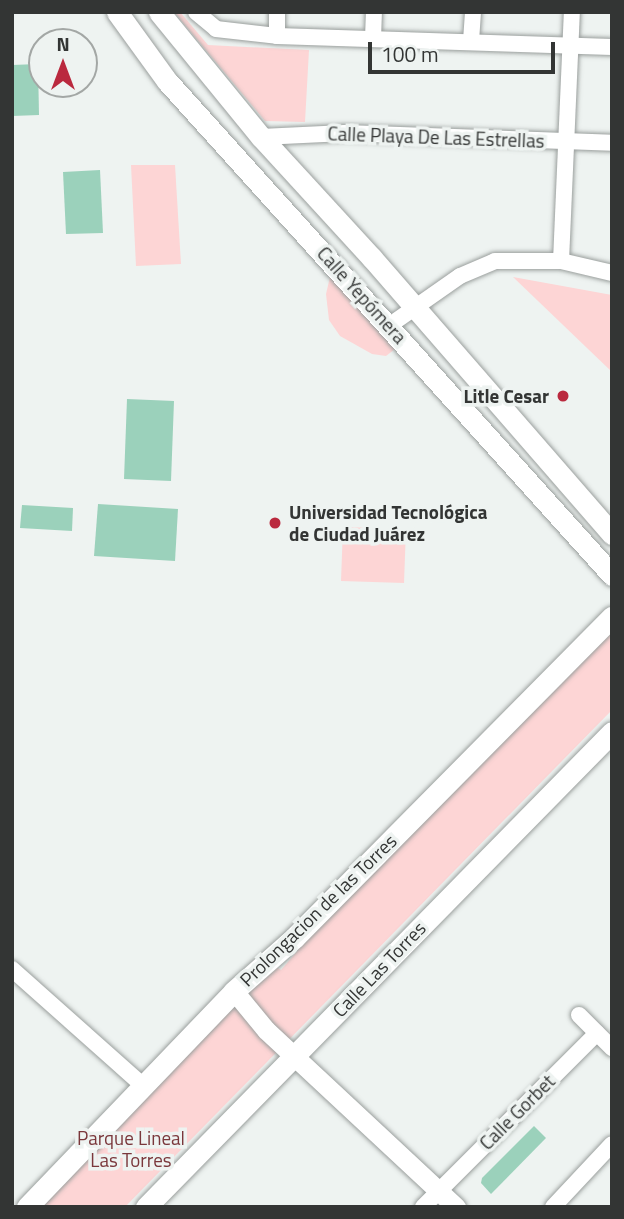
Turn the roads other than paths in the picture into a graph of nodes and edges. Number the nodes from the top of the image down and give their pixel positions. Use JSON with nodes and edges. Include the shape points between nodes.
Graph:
{"nodes":[{"id":1,"x":117,"y":12,"type":"edge"},
{"id":2,"x":159,"y":12,"type":"edge"},
{"id":3,"x":196,"y":12,"type":"edge"},
{"id":4,"x":277,"y":12,"type":"edge"},
{"id":5,"x":374,"y":12,"type":"edge"},
{"id":6,"x":472,"y":12,"type":"edge"},
{"id":7,"x":572,"y":12,"type":"edge"},
{"id":8,"x":277,"y":36,"type":"junction"},
{"id":9,"x":373,"y":39,"type":"junction"},
{"id":10,"x":471,"y":41,"type":"junction"},
{"id":11,"x":571,"y":45,"type":"junction"},
{"id":12,"x":612,"y":47,"type":"edge"},
{"id":13,"x":261,"y":137,"type":"junction"},
{"id":14,"x":566,"y":141,"type":"junction"},
{"id":15,"x":612,"y":143,"type":"edge"},
{"id":16,"x":561,"y":261,"type":"junction"},
{"id":17,"x":612,"y":273,"type":"edge"},
{"id":18,"x":416,"y":308,"type":"junction"},
{"id":19,"x":390,"y":325,"type":"junction"},
{"id":20,"x":612,"y":534,"type":"edge"},
{"id":21,"x":612,"y":575,"type":"edge"},
{"id":22,"x":612,"y":617,"type":"edge"},
{"id":23,"x":612,"y":732,"type":"edge"},
{"id":24,"x":12,"y":969,"type":"edge"},
{"id":25,"x":234,"y":991,"type":"junction"},
{"id":26,"x":579,"y":1015,"type":"dead end"},
{"id":27,"x":597,"y":1033,"type":"junction"},
{"id":28,"x":612,"y":1048,"type":"edge"},
{"id":29,"x":295,"y":1055,"type":"junction"},
{"id":30,"x":142,"y":1085,"type":"junction"},
{"id":31,"x":612,"y":1144,"type":"edge"},
{"id":32,"x":438,"y":1191,"type":"junction"},
{"id":33,"x":27,"y":1207,"type":"edge"},
{"id":34,"x":146,"y":1207,"type":"edge"},
{"id":35,"x":423,"y":1207,"type":"edge"},
{"id":36,"x":456,"y":1207,"type":"edge"},
{"id":37,"x":553,"y":1207,"type":"edge"}],
"edges":[{"from":1,"to":19,"type":"main road","name":"Calle Yepómera","via":[[167,81]]},
{"from":2,"to":13,"type":"main road","name":"Calle Yepómera"},
{"from":3,"to":8,"type":"street","via":[[216,29]]},
{"from":4,"to":8,"type":"street"},
{"from":5,"to":9,"type":"street"},
{"from":6,"to":10,"type":"street"},
{"from":7,"to":11,"type":"street"},
{"from":8,"to":9,"type":"street"},
{"from":9,"to":10,"type":"street"},
{"from":10,"to":11,"type":"street"},
{"from":11,"to":12,"type":"street"},
{"from":11,"to":14,"type":"street"},
{"from":13,"to":14,"type":"street","name":"Calle Playa De Las Estrellas","via":[[345,133]]},
{"from":13,"to":18,"type":"main road","name":"Calle Yepómera"},
{"from":14,"to":15,"type":"street","name":"Calle Playa De Las Estrellas"},
{"from":14,"to":16,"type":"street"},
{"from":16,"to":17,"type":"street"},
{"from":16,"to":18,"type":"street","via":[[522,258],[478,267]]},
{"from":18,"to":19,"type":"street"},
{"from":18,"to":20,"type":"main road","name":"Calle Yepómera"},
{"from":19,"to":21,"type":"main road","name":"Calle Yepómera","via":[[467,419]]},
{"from":22,"to":25,"type":"main road","name":"Prolongacion de las Torres","via":[[294,938]]},
{"from":23,"to":29,"type":"main road","name":"Calle Las Torres"},
{"from":24,"to":30,"type":"street"},
{"from":25,"to":29,"type":"street"},
{"from":25,"to":30,"type":"main road","name":"Prolongacion de las Torres"},
{"from":26,"to":27,"type":"street"},
{"from":27,"to":28,"type":"street"},
{"from":27,"to":32,"type":"street","name":"Calle Gorbet"},
{"from":29,"to":32,"type":"street"},
{"from":29,"to":34,"type":"main road","name":"Calle Las Torres"},
{"from":30,"to":33,"type":"main road","name":"Prolongacion de las Torres"},
{"from":31,"to":37,"type":"street"},
{"from":32,"to":35,"type":"street","name":"Calle Gorbet"},
{"from":32,"to":36,"type":"street"}]}
